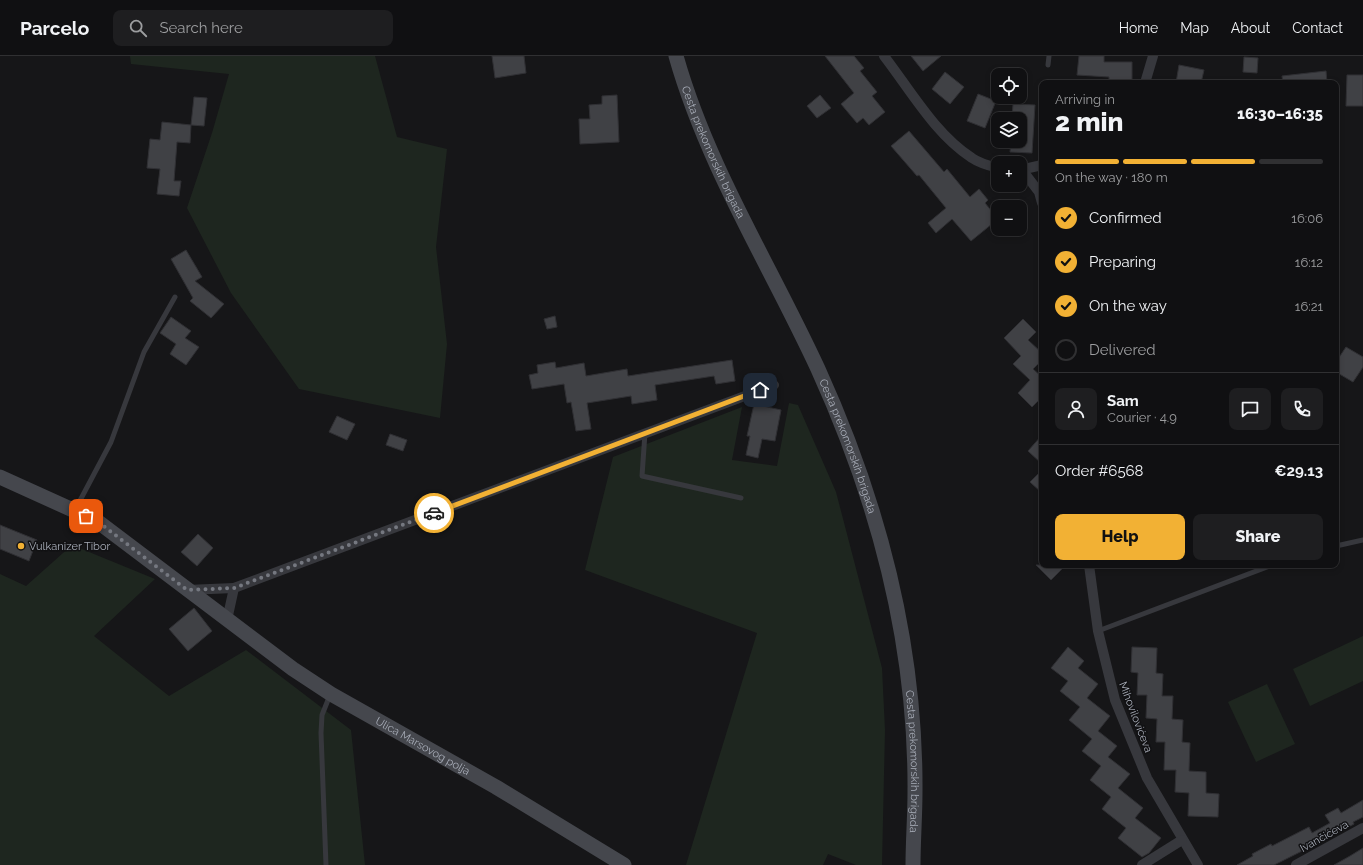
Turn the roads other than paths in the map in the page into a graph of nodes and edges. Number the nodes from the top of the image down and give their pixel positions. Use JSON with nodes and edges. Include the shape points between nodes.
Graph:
{"nodes":[{"id":1,"x":676,"y":56,"type":"edge"},
{"id":2,"x":884,"y":56,"type":"edge"},
{"id":3,"x":1049,"y":56,"type":"edge"},
{"id":4,"x":1153,"y":56,"type":"edge"},
{"id":5,"x":1048,"y":65,"type":"dead end"},
{"id":6,"x":1146,"y":80,"type":"edge"},
{"id":7,"x":991,"y":165,"type":"edge"},
{"id":8,"x":1039,"y":166,"type":"edge"},
{"id":9,"x":1027,"y":169,"type":"edge"},
{"id":10,"x":1027,"y":177,"type":"edge"},
{"id":11,"x":1039,"y":192,"type":"edge"},
{"id":12,"x":175,"y":297,"type":"dead end"},
{"id":13,"x":774,"y":385,"type":"dead end"},
{"id":14,"x":645,"y":433,"type":"junction"},
{"id":15,"x":0,"y":477,"type":"edge"},
{"id":16,"x":741,"y":498,"type":"dead end"},
{"id":17,"x":74,"y":511,"type":"junction"},
{"id":18,"x":1363,"y":540,"type":"edge"},
{"id":19,"x":1339,"y":545,"type":"edge"},
{"id":20,"x":1089,"y":568,"type":"edge"},
{"id":21,"x":1264,"y":568,"type":"edge"},
{"id":22,"x":234,"y":588,"type":"junction"},
{"id":23,"x":187,"y":590,"type":"junction"},
{"id":24,"x":226,"y":620,"type":"junction"},
{"id":25,"x":1098,"y":631,"type":"junction"},
{"id":26,"x":331,"y":694,"type":"junction"},
{"id":27,"x":1363,"y":828,"type":"edge"},
{"id":28,"x":1182,"y":840,"type":"junction"},
{"id":29,"x":326,"y":865,"type":"edge"},
{"id":30,"x":624,"y":865,"type":"edge"},
{"id":31,"x":913,"y":865,"type":"edge"},
{"id":32,"x":1142,"y":865,"type":"edge"},
{"id":33,"x":1198,"y":865,"type":"edge"},
{"id":34,"x":1296,"y":865,"type":"edge"}],
"edges":[{"from":1,"to":31,"type":"main road","name":"Cesta prekomorskih brigada","via":[[714,158],[835,408],[874,518],[898,614],[910,700],[915,791]]},
{"from":2,"to":7,"type":"street","via":[[932,120],[952,142],[973,159]]},
{"from":3,"to":5,"type":"lane"},
{"from":4,"to":6,"type":"street"},
{"from":8,"to":9,"type":"street"},
{"from":10,"to":11,"type":"street"},
{"from":12,"to":17,"type":"lane","via":[[144,352],[111,442]]},
{"from":13,"to":14,"type":"street"},
{"from":14,"to":16,"type":"lane","via":[[642,476]]},
{"from":14,"to":22,"type":"street"},
{"from":15,"to":17,"type":"main road","name":"Ulica Marsovog polja"},
{"from":17,"to":23,"type":"main road","name":"Ulica Marsovog polja","via":[[97,521]]},
{"from":18,"to":19,"type":"lane"},
{"from":20,"to":25,"type":"street","name":"Mihovilovićeva"},
{"from":21,"to":25,"type":"lane"},
{"from":22,"to":23,"type":"street"},
{"from":22,"to":24,"type":"street"},
{"from":23,"to":24,"type":"main road","name":"Ulica Marsovog polja"},
{"from":24,"to":26,"type":"main road","name":"Ulica Marsovog polja"},
{"from":25,"to":28,"type":"street","name":"Mihovilovićeva","via":[[1115,700],[1147,778]]},
{"from":26,"to":29,"type":"lane","via":[[322,715],[321,733]]},
{"from":26,"to":30,"type":"main road","name":"Ulica Marsovog polja","via":[[496,787]]},
{"from":27,"to":34,"type":"street","name":"Ivančićeva"},
{"from":28,"to":32,"type":"street"},
{"from":28,"to":33,"type":"street","name":"Mihovilovićeva"}]}
